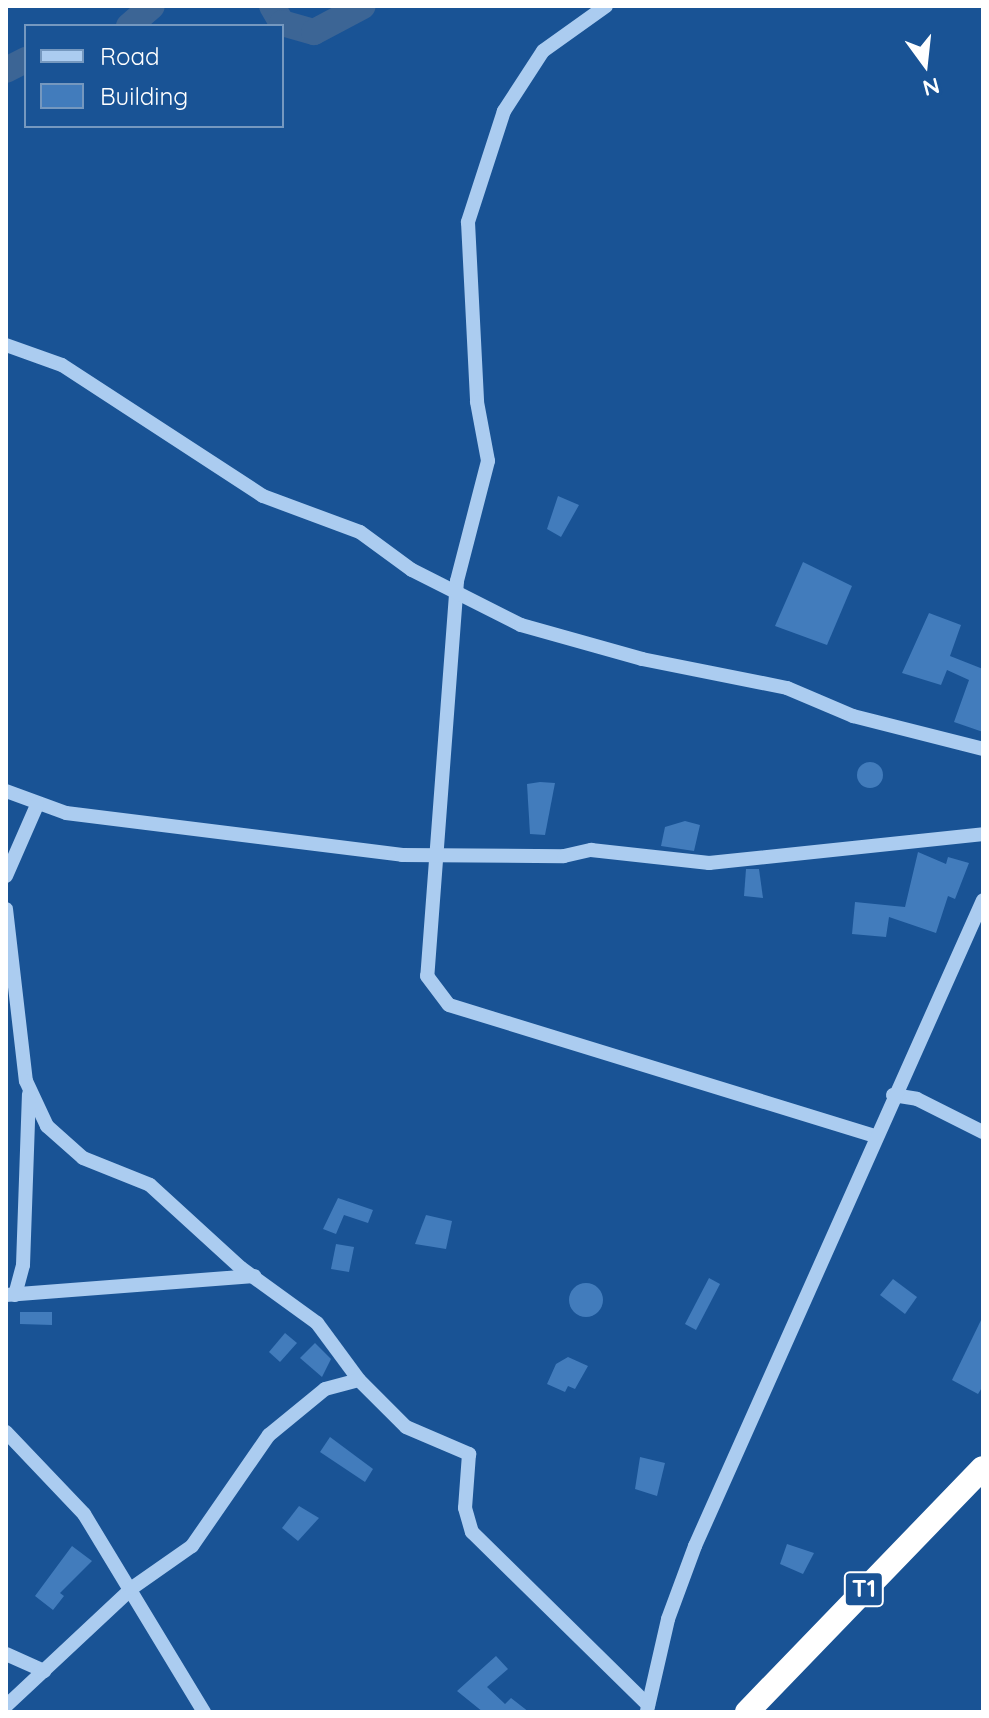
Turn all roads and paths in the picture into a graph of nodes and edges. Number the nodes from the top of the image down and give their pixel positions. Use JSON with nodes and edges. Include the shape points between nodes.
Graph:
{"nodes":[{"id":1,"x":606,"y":6,"type":"edge"},
{"id":2,"x":6,"y":345,"type":"edge"},
{"id":3,"x":459,"y":594,"type":"junction"},
{"id":4,"x":983,"y":749,"type":"edge"},
{"id":5,"x":6,"y":791,"type":"edge"},
{"id":6,"x":37,"y":805,"type":"junction"},
{"id":7,"x":983,"y":834,"type":"edge"},
{"id":8,"x":438,"y":853,"type":"junction"},
{"id":9,"x":6,"y":876,"type":"edge"},
{"id":10,"x":983,"y":900,"type":"edge"},
{"id":11,"x":6,"y":909,"type":"edge"},
{"id":12,"x":30,"y":1090,"type":"junction"},
{"id":13,"x":893,"y":1095,"type":"junction"},
{"id":14,"x":983,"y":1132,"type":"edge"},
{"id":15,"x":875,"y":1136,"type":"junction"},
{"id":16,"x":254,"y":1276,"type":"junction"},
{"id":17,"x":11,"y":1295,"type":"edge"},
{"id":18,"x":359,"y":1380,"type":"junction"},
{"id":19,"x":6,"y":1432,"type":"edge"},
{"id":20,"x":983,"y":1468,"type":"edge"},
{"id":21,"x":132,"y":1588,"type":"junction"},
{"id":22,"x":6,"y":1654,"type":"edge"},
{"id":23,"x":44,"y":1671,"type":"junction"},
{"id":24,"x":6,"y":1706,"type":"edge"},
{"id":25,"x":648,"y":1709,"type":"edge"},
{"id":26,"x":204,"y":1712,"type":"edge"},
{"id":27,"x":747,"y":1712,"type":"edge"}],
"edges":[{"from":1,"to":3,"type":"street","via":[[543,51],[504,111],[472,205],[468,245],[478,339],[477,402],[488,461],[459,570]]},
{"from":2,"to":3,"type":"street","via":[[62,365],[263,496],[372,538]]},
{"from":3,"to":4,"type":"street","via":[[521,625],[642,659],[787,688],[853,716]]},
{"from":3,"to":8,"type":"street"},
{"from":5,"to":6,"type":"street"},
{"from":6,"to":8,"type":"street","via":[[321,848]]},
{"from":6,"to":9,"type":"street"},
{"from":7,"to":8,"type":"street","via":[[709,863],[591,850],[564,856]]},
{"from":8,"to":15,"type":"street","via":[[427,976],[441,1000],[630,1064]]},
{"from":10,"to":13,"type":"street"},
{"from":11,"to":12,"type":"street"},
{"from":12,"to":16,"type":"street","via":[[47,1126],[65,1146],[150,1185]]},
{"from":12,"to":17,"type":"street","via":[[23,1265]]},
{"from":13,"to":14,"type":"street","via":[[917,1099]]},
{"from":13,"to":15,"type":"street"},
{"from":15,"to":25,"type":"street","via":[[695,1546],[668,1619]]},
{"from":16,"to":17,"type":"street"},
{"from":16,"to":18,"type":"street","via":[[317,1323]]},
{"from":18,"to":21,"type":"street","via":[[325,1389],[269,1435],[201,1536]]},
{"from":18,"to":25,"type":"street","via":[[406,1427],[469,1454],[465,1508],[472,1532]]},
{"from":19,"to":21,"type":"street","via":[[84,1514]]},
{"from":20,"to":27,"type":"highway","number":"T1"},
{"from":21,"to":23,"type":"street"},
{"from":21,"to":26,"type":"street"},
{"from":22,"to":23,"type":"street"},
{"from":23,"to":24,"type":"street"}]}
